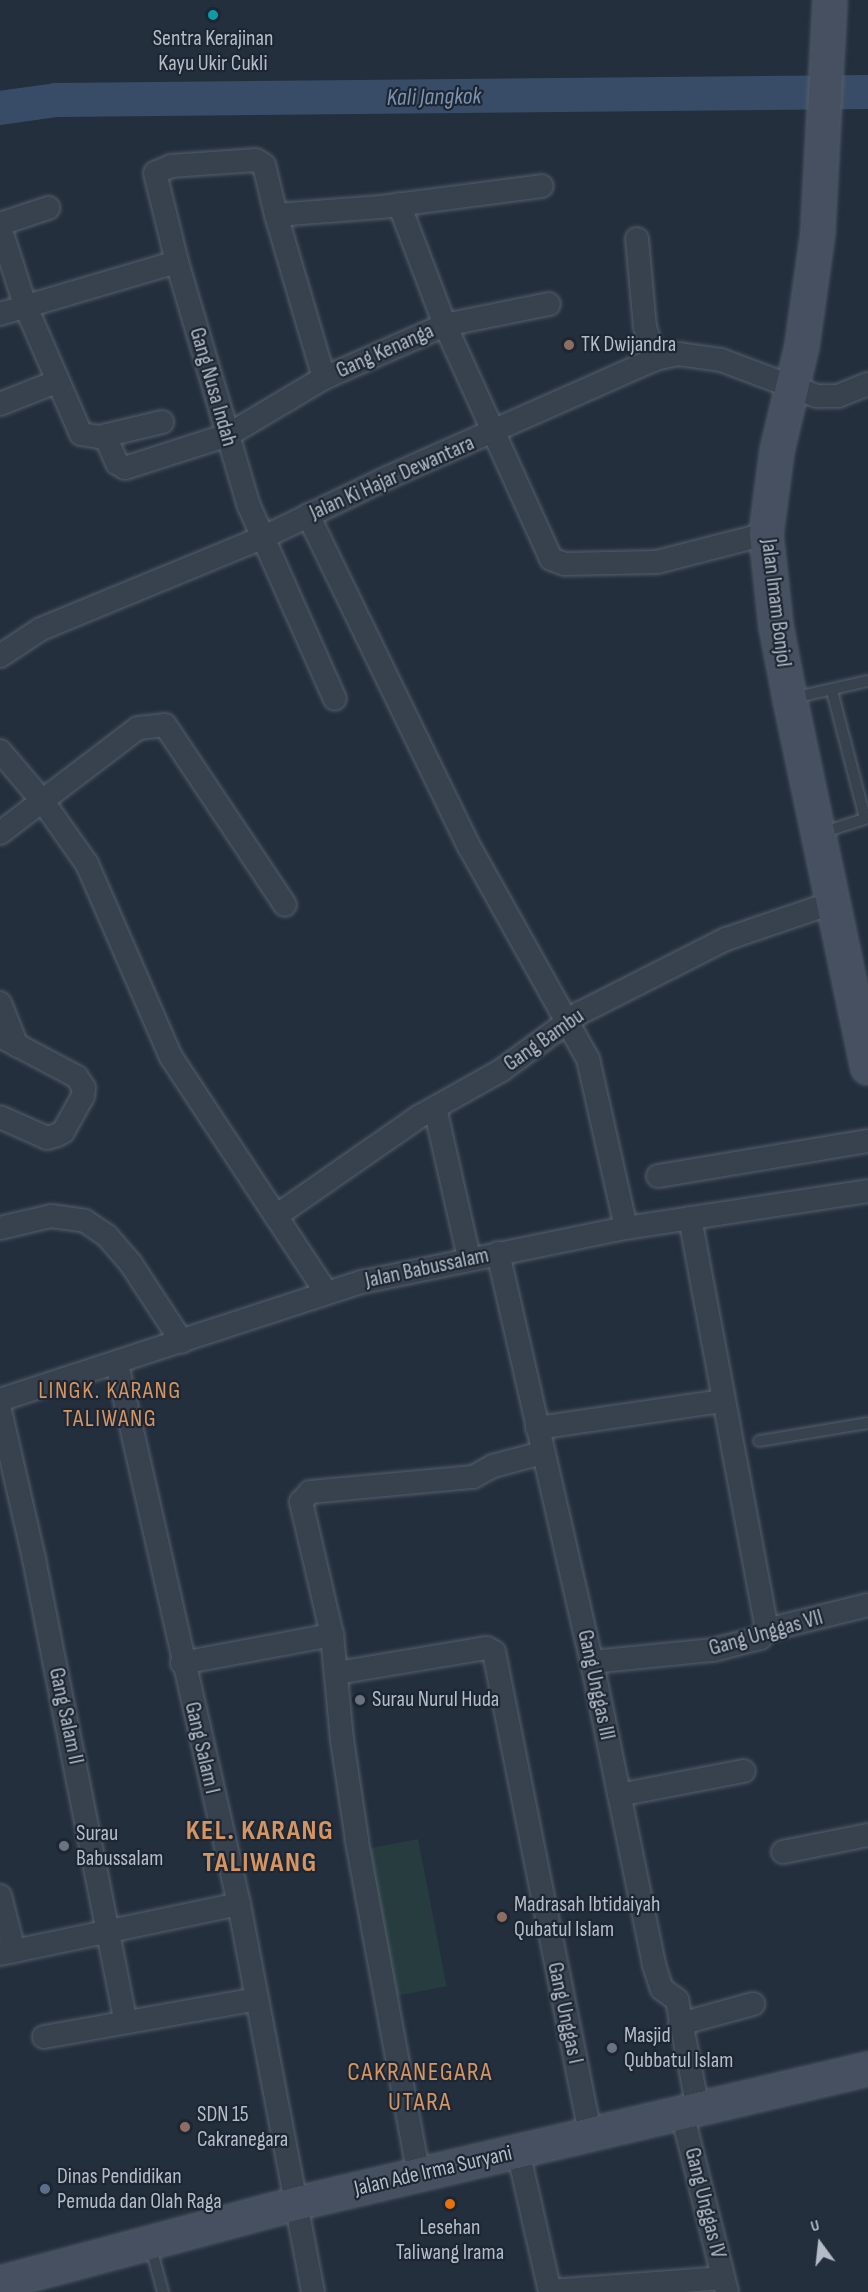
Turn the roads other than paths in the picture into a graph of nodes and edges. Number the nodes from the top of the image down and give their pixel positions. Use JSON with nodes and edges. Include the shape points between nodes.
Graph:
{"nodes":[{"id":1,"x":830,"y":0,"type":"edge"},
{"id":2,"x":542,"y":186,"type":"dead end"},
{"id":3,"x":399,"y":204,"type":"junction"},
{"id":4,"x":48,"y":208,"type":"dead end"},
{"id":5,"x":276,"y":215,"type":"junction"},
{"id":6,"x":0,"y":226,"type":"edge"},
{"id":7,"x":637,"y":239,"type":"dead end"},
{"id":8,"x":177,"y":261,"type":"junction"},
{"id":9,"x":549,"y":304,"type":"dead end"},
{"id":10,"x":25,"y":305,"type":"junction"},
{"id":11,"x":0,"y":314,"type":"edge"},
{"id":12,"x":445,"y":325,"type":"junction"},
{"id":13,"x":655,"y":359,"type":"junction"},
{"id":14,"x":324,"y":378,"type":"junction"},
{"id":15,"x":57,"y":381,"type":"junction"},
{"id":16,"x":868,"y":384,"type":"edge"},
{"id":17,"x":791,"y":388,"type":"junction"},
{"id":18,"x":0,"y":404,"type":"edge"},
{"id":19,"x":162,"y":422,"type":"dead end"},
{"id":20,"x":495,"y":431,"type":"junction"},
{"id":21,"x":105,"y":435,"type":"junction"},
{"id":22,"x":228,"y":435,"type":"junction"},
{"id":23,"x":308,"y":515,"type":"junction"},
{"id":24,"x":766,"y":534,"type":"junction"},
{"id":25,"x":262,"y":538,"type":"junction"},
{"id":26,"x":0,"y":656,"type":"edge"},
{"id":27,"x":868,"y":681,"type":"edge"},
{"id":28,"x":832,"y":691,"type":"junction"},
{"id":29,"x":335,"y":699,"type":"dead end"},
{"id":30,"x":790,"y":699,"type":"junction"},
{"id":31,"x":0,"y":751,"type":"edge"},
{"id":32,"x":44,"y":802,"type":"junction"},
{"id":33,"x":867,"y":818,"type":"edge"},
{"id":34,"x":0,"y":833,"type":"edge"},
{"id":35,"x":818,"y":834,"type":"junction"},
{"id":36,"x":832,"y":903,"type":"junction"},
{"id":37,"x":285,"y":905,"type":"dead end"},
{"id":38,"x":0,"y":1004,"type":"edge"},
{"id":39,"x":566,"y":1020,"type":"junction"},
{"id":40,"x":8,"y":1041,"type":"edge"},
{"id":41,"x":868,"y":1068,"type":"edge"},
{"id":42,"x":435,"y":1108,"type":"junction"},
{"id":43,"x":0,"y":1117,"type":"edge"},
{"id":44,"x":868,"y":1141,"type":"edge"},
{"id":45,"x":658,"y":1176,"type":"dead end"},
{"id":46,"x":868,"y":1191,"type":"edge"},
{"id":47,"x":276,"y":1216,"type":"junction"},
{"id":48,"x":690,"y":1218,"type":"junction"},
{"id":49,"x":0,"y":1228,"type":"edge"},
{"id":50,"x":626,"y":1228,"type":"junction"},
{"id":51,"x":498,"y":1253,"type":"junction"},
{"id":52,"x":469,"y":1258,"type":"junction"},
{"id":53,"x":326,"y":1292,"type":"junction"},
{"id":54,"x":182,"y":1342,"type":"junction"},
{"id":55,"x":117,"y":1364,"type":"junction"},
{"id":56,"x":0,"y":1400,"type":"edge"},
{"id":57,"x":722,"y":1401,"type":"junction"},
{"id":58,"x":0,"y":1410,"type":"edge"},
{"id":59,"x":868,"y":1423,"type":"edge"},
{"id":60,"x":537,"y":1428,"type":"junction"},
{"id":61,"x":759,"y":1441,"type":"dead end"},
{"id":62,"x":542,"y":1453,"type":"junction"},
{"id":63,"x":868,"y":1605,"type":"edge"},
{"id":64,"x":767,"y":1630,"type":"junction"},
{"id":65,"x":332,"y":1635,"type":"junction"},
{"id":66,"x":592,"y":1662,"type":"junction"},
{"id":67,"x":182,"y":1663,"type":"junction"},
{"id":68,"x":337,"y":1673,"type":"junction"},
{"id":69,"x":744,"y":1771,"type":"dead end"},
{"id":70,"x":619,"y":1796,"type":"junction"},
{"id":71,"x":868,"y":1834,"type":"edge"},
{"id":72,"x":783,"y":1852,"type":"dead end"},
{"id":73,"x":1,"y":1904,"type":"edge"},
{"id":74,"x":239,"y":1904,"type":"junction"},
{"id":75,"x":110,"y":1930,"type":"junction"},
{"id":76,"x":7,"y":1953,"type":"edge"},
{"id":77,"x":257,"y":2000,"type":"junction"},
{"id":78,"x":753,"y":2004,"type":"dead end"},
{"id":79,"x":126,"y":2022,"type":"junction"},
{"id":80,"x":680,"y":2024,"type":"junction"},
{"id":81,"x":44,"y":2037,"type":"dead end"},
{"id":82,"x":868,"y":2069,"type":"edge"},
{"id":83,"x":690,"y":2111,"type":"junction"},
{"id":84,"x":590,"y":2134,"type":"junction"},
{"id":85,"x":518,"y":2151,"type":"junction"},
{"id":86,"x":419,"y":2176,"type":"junction"},
{"id":87,"x":299,"y":2203,"type":"junction"},
{"id":88,"x":150,"y":2244,"type":"junction"},
{"id":89,"x":0,"y":2283,"type":"edge"},
{"id":90,"x":725,"y":2285,"type":"edge"},
{"id":91,"x":163,"y":2292,"type":"edge"},
{"id":92,"x":313,"y":2292,"type":"edge"},
{"id":93,"x":550,"y":2292,"type":"edge"}],
"edges":[{"from":1,"to":17,"type":"main road","name":"Jalan Imam Bonjol","via":[[824,142],[810,294]]},
{"from":2,"to":3,"type":"street"},
{"from":3,"to":5,"type":"street"},
{"from":3,"to":12,"type":"street","name":"Gang Kenanga"},
{"from":4,"to":6,"type":"street"},
{"from":5,"to":8,"type":"street","name":"Gang Nusa Indah","via":[[264,165],[256,160],[171,166],[156,171]]},
{"from":5,"to":14,"type":"street"},
{"from":6,"to":10,"type":"street"},
{"from":7,"to":13,"type":"street","via":[[645,327]]},
{"from":8,"to":10,"type":"street"},
{"from":8,"to":22,"type":"street","name":"Gang Nusa Indah"},
{"from":9,"to":12,"type":"street"},
{"from":10,"to":11,"type":"street"},
{"from":10,"to":15,"type":"street"},
{"from":12,"to":14,"type":"street","name":"Gang Kenanga"},
{"from":12,"to":20,"type":"street","name":"Gang Kenanga"},
{"from":13,"to":17,"type":"street","name":"Jalan Ki Hajar Dewantara","via":[[678,354],[721,360]]},
{"from":13,"to":20,"type":"street","name":"Jalan Ki Hajar Dewantara"},
{"from":14,"to":22,"type":"street","name":"Gang Kenanga"},
{"from":15,"to":18,"type":"street"},
{"from":15,"to":21,"type":"street","via":[[81,434]]},
{"from":16,"to":17,"type":"street","name":"Jalan Ki Hajar Dewantara","via":[[827,397]]},
{"from":17,"to":24,"type":"main road","name":"Jalan Imam Bonjol","via":[[777,451]]},
{"from":19,"to":21,"type":"street"},
{"from":20,"to":23,"type":"street","name":"Jalan Ki Hajar Dewantara"},
{"from":20,"to":24,"type":"street","name":"Gang Kenanga","via":[[556,563],[657,562]]},
{"from":21,"to":22,"type":"street","name":"Gang Kenanga","via":[[117,463],[124,468]]},
{"from":22,"to":25,"type":"street","name":"Gang Nusa Indah"},
{"from":23,"to":25,"type":"street","name":"Jalan Ki Hajar Dewantara"},
{"from":23,"to":39,"type":"street","via":[[470,848]]},
{"from":24,"to":30,"type":"main road","name":"Jalan Imam Bonjol","via":[[774,615]]},
{"from":25,"to":26,"type":"street","name":"Jalan Ki Hajar Dewantara","via":[[41,629]]},
{"from":25,"to":29,"type":"street","name":"Gang Nusa Indah"},
{"from":27,"to":28,"type":"lane"},
{"from":28,"to":30,"type":"lane"},
{"from":28,"to":33,"type":"lane"},
{"from":30,"to":35,"type":"main road","name":"Jalan Imam Bonjol"},
{"from":31,"to":32,"type":"street"},
{"from":32,"to":34,"type":"street"},
{"from":32,"to":37,"type":"street","via":[[138,728],[165,725]]},
{"from":32,"to":47,"type":"street","via":[[96,882],[171,1057]]},
{"from":33,"to":35,"type":"lane"},
{"from":35,"to":36,"type":"main road","name":"Jalan Imam Bonjol"},
{"from":36,"to":39,"type":"street","name":"Gang Bambu","via":[[726,939]]},
{"from":36,"to":41,"type":"main road","name":"Jalan Imam Bonjol"},
{"from":38,"to":40,"type":"street"},
{"from":39,"to":42,"type":"street","name":"Gang Bambu","via":[[502,1070]]},
{"from":39,"to":50,"type":"street","via":[[594,1076]]},
{"from":40,"to":43,"type":"street","via":[[77,1077],[83,1096],[63,1132],[46,1138]]},
{"from":42,"to":47,"type":"street","name":"Gang Bambu"},
{"from":42,"to":52,"type":"street"},
{"from":44,"to":45,"type":"street"},
{"from":46,"to":48,"type":"street","name":"Jalan Babussalam"},
{"from":47,"to":53,"type":"street"},
{"from":48,"to":50,"type":"street","name":"Jalan Babussalam"},
{"from":48,"to":57,"type":"street"},
{"from":49,"to":54,"type":"street","via":[[51,1216],[86,1221],[108,1236],[131,1264]]},
{"from":50,"to":51,"type":"street","name":"Jalan Babussalam"},
{"from":51,"to":52,"type":"street","name":"Jalan Babussalam"},
{"from":51,"to":60,"type":"street","name":"Gang Unggas III"},
{"from":52,"to":53,"type":"street","name":"Jalan Babussalam"},
{"from":53,"to":54,"type":"street","name":"Jalan Babussalam"},
{"from":54,"to":55,"type":"street","name":"Jalan Babussalam"},
{"from":55,"to":56,"type":"street","name":"Jalan Babussalam"},
{"from":55,"to":67,"type":"street","name":"Gang Salam I"},
{"from":57,"to":60,"type":"street"},
{"from":57,"to":64,"type":"street"},
{"from":58,"to":75,"type":"street","name":"Gang Salam II"},
{"from":59,"to":61,"type":"lane"},
{"from":60,"to":62,"type":"street","name":"Gang Unggas III"},
{"from":62,"to":65,"type":"street","via":[[493,1466],[473,1477],[310,1492],[302,1498]]},
{"from":62,"to":66,"type":"street","name":"Gang Unggas III"},
{"from":63,"to":64,"type":"street","name":"Gang Unggas VII"},
{"from":64,"to":66,"type":"street","name":"Gang Unggas VII","via":[[760,1638],[713,1650]]},
{"from":65,"to":67,"type":"street"},
{"from":65,"to":68,"type":"street"},
{"from":66,"to":70,"type":"street","name":"Gang Unggas III"},
{"from":67,"to":74,"type":"street","name":"Gang Salam I"},
{"from":68,"to":84,"type":"street","name":"Gang Unggas I","via":[[492,1650]]},
{"from":68,"to":86,"type":"street","via":[[342,1740],[357,1840]]},
{"from":69,"to":70,"type":"street"},
{"from":70,"to":80,"type":"street","name":"Gang Unggas III","via":[[654,1965],[662,1989],[676,2000]]},
{"from":71,"to":72,"type":"street"},
{"from":73,"to":76,"type":"street"},
{"from":74,"to":75,"type":"street"},
{"from":74,"to":77,"type":"street","name":"Gang Salam I"},
{"from":75,"to":76,"type":"street"},
{"from":75,"to":79,"type":"street","name":"Gang Salam II"},
{"from":77,"to":79,"type":"street"},
{"from":77,"to":87,"type":"street","name":"Gang Salam I"},
{"from":78,"to":80,"type":"street"},
{"from":79,"to":81,"type":"street"},
{"from":80,"to":83,"type":"street","name":"Gang Unggas III"},
{"from":82,"to":83,"type":"main road","name":"Jalan Ade Irma Suryani"},
{"from":83,"to":84,"type":"main road","name":"Jalan Ade Irma Suryani"},
{"from":83,"to":90,"type":"street","name":"Gang Unggas IV"},
{"from":84,"to":85,"type":"main road","name":"Jalan Ade Irma Suryani"},
{"from":85,"to":86,"type":"main road","name":"Jalan Ade Irma Suryani"},
{"from":85,"to":93,"type":"street"},
{"from":86,"to":87,"type":"main road","name":"Jalan Ade Irma Suryani"},
{"from":87,"to":88,"type":"main road","name":"Jalan Ade Irma Suryani"},
{"from":87,"to":92,"type":"street","name":"Gang Salam I"},
{"from":88,"to":89,"type":"main road","name":"Jalan Ade Irma Suryani"},
{"from":88,"to":91,"type":"lane"},
{"from":90,"to":93,"type":"street"}]}
